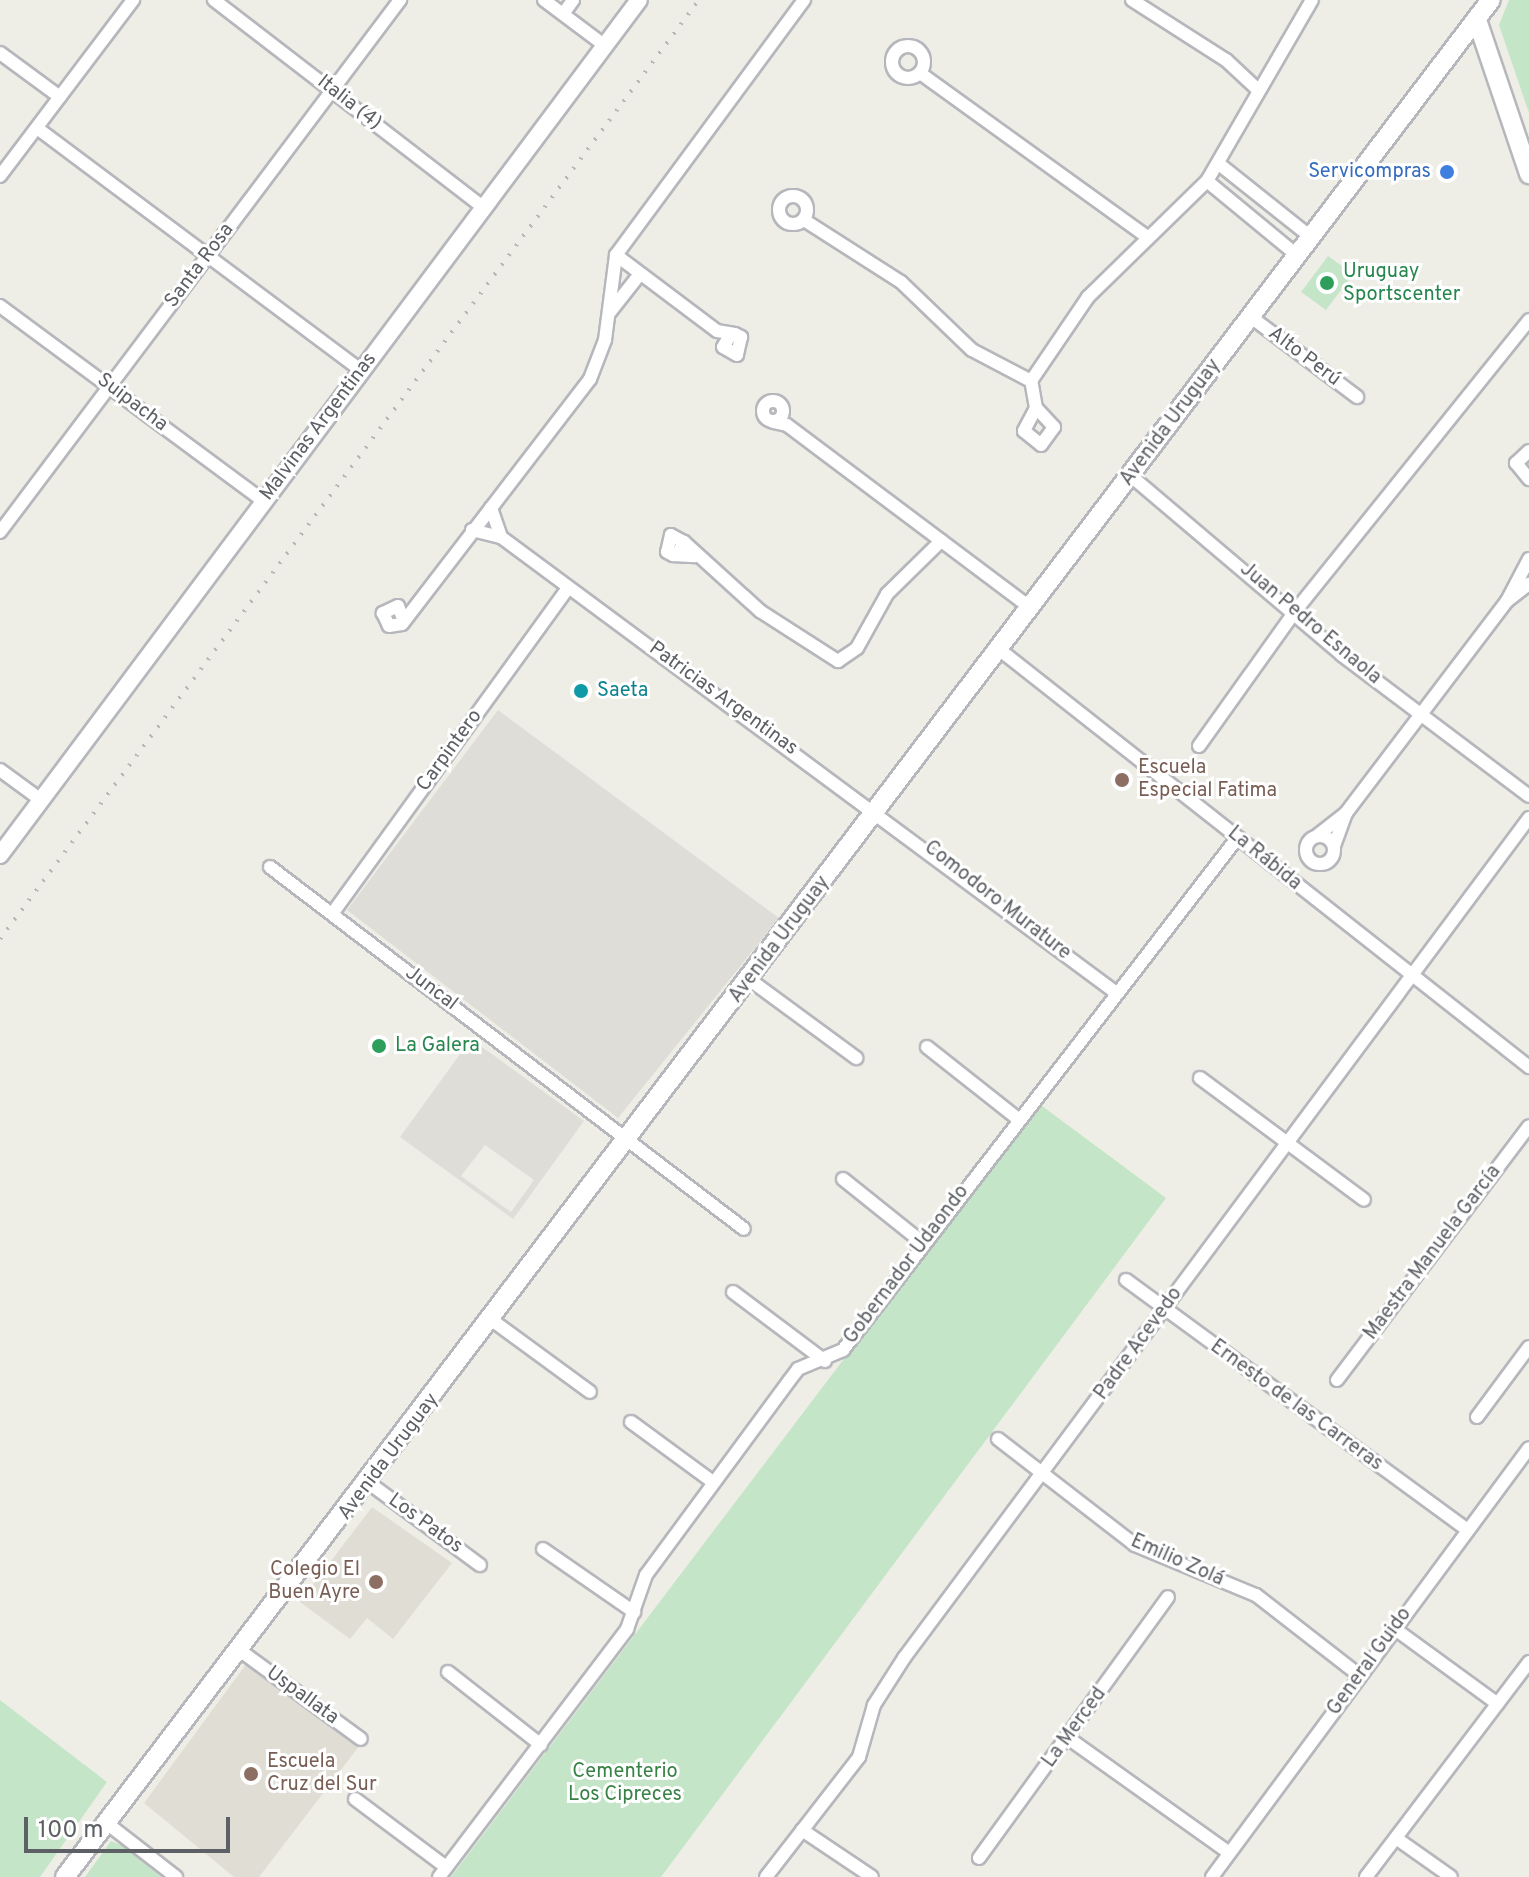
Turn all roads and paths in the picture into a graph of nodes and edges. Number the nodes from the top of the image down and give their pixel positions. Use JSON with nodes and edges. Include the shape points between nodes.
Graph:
{"nodes":[{"id":1,"x":133,"y":0,"type":"edge"},
{"id":2,"x":214,"y":0,"type":"edge"},
{"id":3,"x":400,"y":0,"type":"edge"},
{"id":4,"x":544,"y":0,"type":"edge"},
{"id":5,"x":573,"y":0,"type":"edge"},
{"id":6,"x":639,"y":0,"type":"edge"},
{"id":7,"x":804,"y":0,"type":"edge"},
{"id":8,"x":1132,"y":0,"type":"edge"},
{"id":9,"x":1312,"y":0,"type":"edge"},
{"id":10,"x":1491,"y":0,"type":"edge"},
{"id":11,"x":563,"y":14,"type":"junction"},
{"id":12,"x":1477,"y":20,"type":"junction"},
{"id":13,"x":604,"y":45,"type":"junction"},
{"id":14,"x":0,"y":53,"type":"edge"},
{"id":15,"x":920,"y":73,"type":"dead end"},
{"id":16,"x":1257,"y":89,"type":"junction"},
{"id":17,"x":332,"y":91,"type":"junction"},
{"id":18,"x":60,"y":97,"type":"junction"},
{"id":19,"x":37,"y":128,"type":"junction"},
{"id":20,"x":1219,"y":164,"type":"junction"},
{"id":21,"x":1529,"y":174,"type":"edge"},
{"id":22,"x":0,"y":176,"type":"edge"},
{"id":23,"x":1207,"y":181,"type":"junction"},
{"id":24,"x":483,"y":207,"type":"junction"},
{"id":25,"x":804,"y":220,"type":"dead end"},
{"id":26,"x":1147,"y":237,"type":"junction"},
{"id":27,"x":1312,"y":238,"type":"junction"},
{"id":28,"x":616,"y":255,"type":"junction"},
{"id":29,"x":208,"y":256,"type":"junction"},
{"id":30,"x":1298,"y":256,"type":"junction"},
{"id":31,"x":640,"y":274,"type":"junction"},
{"id":32,"x":0,"y":306,"type":"edge"},
{"id":33,"x":610,"y":312,"type":"junction"},
{"id":34,"x":1251,"y":317,"type":"junction"},
{"id":35,"x":1529,"y":320,"type":"edge"},
{"id":36,"x":727,"y":339,"type":"dead end"},
{"id":37,"x":361,"y":370,"type":"junction"},
{"id":38,"x":1031,"y":381,"type":"junction"},
{"id":39,"x":109,"y":387,"type":"junction"},
{"id":40,"x":1357,"y":397,"type":"dead end"},
{"id":41,"x":1036,"y":408,"type":"dead end"},
{"id":42,"x":781,"y":420,"type":"dead end"},
{"id":43,"x":1529,"y":451,"type":"edge"},
{"id":44,"x":1131,"y":476,"type":"junction"},
{"id":45,"x":1529,"y":479,"type":"edge"},
{"id":46,"x":264,"y":501,"type":"junction"},
{"id":47,"x":491,"y":508,"type":"junction"},
{"id":48,"x":472,"y":530,"type":"junction"},
{"id":49,"x":0,"y":532,"type":"edge"},
{"id":50,"x":501,"y":537,"type":"junction"},
{"id":51,"x":941,"y":541,"type":"junction"},
{"id":52,"x":684,"y":542,"type":"junction"},
{"id":53,"x":677,"y":555,"type":"junction"},
{"id":54,"x":695,"y":556,"type":"junction"},
{"id":55,"x":1529,"y":559,"type":"edge"},
{"id":56,"x":1529,"y":584,"type":"edge"},
{"id":57,"x":568,"y":588,"type":"junction"},
{"id":58,"x":1507,"y":601,"type":"junction"},
{"id":59,"x":416,"y":603,"type":"junction"},
{"id":60,"x":398,"y":606,"type":"junction"},
{"id":61,"x":1031,"y":608,"type":"junction"},
{"id":62,"x":1296,"y":610,"type":"junction"},
{"id":63,"x":404,"y":621,"type":"junction"},
{"id":64,"x":1000,"y":650,"type":"junction"},
{"id":65,"x":1420,"y":715,"type":"junction"},
{"id":66,"x":1199,"y":746,"type":"dead end"},
{"id":67,"x":0,"y":770,"type":"edge"},
{"id":68,"x":1529,"y":796,"type":"edge"},
{"id":69,"x":41,"y":800,"type":"junction"},
{"id":70,"x":879,"y":810,"type":"junction"},
{"id":71,"x":1346,"y":813,"type":"junction"},
{"id":72,"x":1529,"y":818,"type":"edge"},
{"id":73,"x":1318,"y":835,"type":"junction"},
{"id":74,"x":1238,"y":837,"type":"junction"},
{"id":75,"x":1334,"y":846,"type":"junction"},
{"id":76,"x":0,"y":855,"type":"edge"},
{"id":77,"x":270,"y":867,"type":"dead end"},
{"id":78,"x":332,"y":914,"type":"junction"},
{"id":79,"x":1409,"y":978,"type":"junction"},
{"id":80,"x":750,"y":980,"type":"junction"},
{"id":81,"x":1115,"y":992,"type":"junction"},
{"id":82,"x":927,"y":1047,"type":"dead end"},
{"id":83,"x":856,"y":1058,"type":"dead end"},
{"id":84,"x":1529,"y":1067,"type":"edge"},
{"id":85,"x":1200,"y":1078,"type":"dead end"},
{"id":86,"x":1017,"y":1118,"type":"junction"},
{"id":87,"x":1529,"y":1126,"type":"edge"},
{"id":88,"x":630,"y":1140,"type":"junction"},
{"id":89,"x":1286,"y":1144,"type":"junction"},
{"id":90,"x":843,"y":1179,"type":"dead end"},
{"id":91,"x":1364,"y":1200,"type":"dead end"},
{"id":92,"x":744,"y":1229,"type":"dead end"},
{"id":93,"x":924,"y":1244,"type":"junction"},
{"id":94,"x":1126,"y":1280,"type":"dead end"},
{"id":95,"x":733,"y":1292,"type":"dead end"},
{"id":96,"x":1164,"y":1309,"type":"junction"},
{"id":97,"x":493,"y":1321,"type":"junction"},
{"id":98,"x":1529,"y":1347,"type":"edge"},
{"id":99,"x":825,"y":1361,"type":"junction"},
{"id":100,"x":1337,"y":1380,"type":"dead end"},
{"id":101,"x":590,"y":1392,"type":"dead end"},
{"id":102,"x":1477,"y":1417,"type":"dead end"},
{"id":103,"x":631,"y":1422,"type":"dead end"},
{"id":104,"x":998,"y":1439,"type":"dead end"},
{"id":105,"x":1529,"y":1448,"type":"edge"},
{"id":106,"x":1042,"y":1475,"type":"junction"},
{"id":107,"x":713,"y":1482,"type":"junction"},
{"id":108,"x":369,"y":1483,"type":"junction"},
{"id":109,"x":1467,"y":1530,"type":"junction"},
{"id":110,"x":543,"y":1549,"type":"dead end"},
{"id":111,"x":480,"y":1565,"type":"dead end"},
{"id":112,"x":1168,"y":1597,"type":"dead end"},
{"id":113,"x":634,"y":1612,"type":"junction"},
{"id":114,"x":1395,"y":1629,"type":"junction"},
{"id":115,"x":242,"y":1652,"type":"junction"},
{"id":116,"x":1529,"y":1662,"type":"edge"},
{"id":117,"x":448,"y":1672,"type":"dead end"},
{"id":118,"x":1360,"y":1676,"type":"junction"},
{"id":119,"x":1524,"y":1679,"type":"edge"},
{"id":120,"x":1498,"y":1704,"type":"junction"},
{"id":121,"x":1068,"y":1738,"type":"junction"},
{"id":122,"x":361,"y":1739,"type":"dead end"},
{"id":123,"x":541,"y":1745,"type":"junction"},
{"id":124,"x":355,"y":1799,"type":"dead end"},
{"id":125,"x":109,"y":1825,"type":"junction"},
{"id":126,"x":802,"y":1830,"type":"junction"},
{"id":127,"x":1396,"y":1838,"type":"junction"},
{"id":128,"x":1229,"y":1853,"type":"junction"},
{"id":129,"x":979,"y":1858,"type":"dead end"},
{"id":130,"x":443,"y":1872,"type":"edge"},
{"id":131,"x":65,"y":1877,"type":"edge"},
{"id":132,"x":176,"y":1877,"type":"edge"},
{"id":133,"x":766,"y":1877,"type":"edge"},
{"id":134,"x":872,"y":1877,"type":"edge"},
{"id":135,"x":1212,"y":1877,"type":"edge"},
{"id":136,"x":1366,"y":1877,"type":"edge"},
{"id":137,"x":1451,"y":1877,"type":"edge"}],
"edges":[{"from":1,"to":18,"type":"street"},
{"from":2,"to":17,"type":"street","name":"Italia (4)"},
{"from":3,"to":17,"type":"street","name":"Santa Rosa"},
{"from":4,"to":11,"type":"street"},
{"from":5,"to":11,"type":"street"},
{"from":6,"to":13,"type":"street","name":"Malvinas Argentinas"},
{"from":7,"to":28,"type":"street"},
{"from":8,"to":16,"type":"street","via":[[1226,60]]},
{"from":9,"to":16,"type":"street"},
{"from":10,"to":12,"type":"main road","name":"Avenida Uruguay"},
{"from":11,"to":13,"type":"street"},
{"from":12,"to":21,"type":"main road"},
{"from":12,"to":27,"type":"main road","name":"Avenida Uruguay"},
{"from":13,"to":24,"type":"street","name":"Malvinas Argentinas"},
{"from":14,"to":18,"type":"street"},
{"from":15,"to":26,"type":"street","via":[[1040,154],[1111,218]]},
{"from":16,"to":20,"type":"street"},
{"from":17,"to":24,"type":"street","name":"Italia (4)"},
{"from":17,"to":29,"type":"street","name":"Santa Rosa"},
{"from":18,"to":19,"type":"street"},
{"from":19,"to":22,"type":"street"},
{"from":19,"to":29,"type":"street"},
{"from":20,"to":23,"type":"street"},
{"from":20,"to":27,"type":"street"},
{"from":23,"to":26,"type":"street"},
{"from":23,"to":30,"type":"street"},
{"from":24,"to":37,"type":"street","name":"Malvinas Argentinas"},
{"from":25,"to":38,"type":"street","via":[[901,282],[972,350]]},
{"from":26,"to":38,"type":"street","via":[[1088,297]]},
{"from":27,"to":30,"type":"main road","name":"Avenida Uruguay"},
{"from":28,"to":31,"type":"street"},
{"from":28,"to":33,"type":"street"},
{"from":29,"to":37,"type":"street"},
{"from":29,"to":39,"type":"street","name":"Santa Rosa"},
{"from":30,"to":34,"type":"main road","name":"Avenida Uruguay"},
{"from":31,"to":33,"type":"street"},
{"from":31,"to":36,"type":"street"},
{"from":32,"to":39,"type":"street","name":"Suipacha"},
{"from":33,"to":47,"type":"street","via":[[590,379]]},
{"from":34,"to":40,"type":"street","name":"Alto Perú"},
{"from":34,"to":44,"type":"main road","name":"Avenida Uruguay"},
{"from":35,"to":62,"type":"street"},
{"from":37,"to":46,"type":"street","name":"Malvinas Argentinas"},
{"from":38,"to":41,"type":"street"},
{"from":39,"to":46,"type":"street","name":"Suipacha"},
{"from":39,"to":49,"type":"street","name":"Santa Rosa"},
{"from":42,"to":51,"type":"street"},
{"from":43,"to":45,"type":"street","via":[[1516,463]]},
{"from":44,"to":61,"type":"main road","name":"Avenida Uruguay"},
{"from":44,"to":62,"type":"street","name":"Juan Pedro Esnaola"},
{"from":46,"to":69,"type":"street","name":"Malvinas Argentinas"},
{"from":47,"to":48,"type":"street"},
{"from":47,"to":50,"type":"street"},
{"from":48,"to":50,"type":"street"},
{"from":48,"to":59,"type":"street"},
{"from":50,"to":57,"type":"street","name":"Patricias Argentinas"},
{"from":51,"to":54,"type":"street","via":[[887,594],[857,648],[838,661],[760,611]]},
{"from":51,"to":61,"type":"street"},
{"from":52,"to":53,"type":"street"},
{"from":52,"to":53,"type":"street","via":[[674,535],[666,540],[665,549]]},
{"from":52,"to":54,"type":"street"},
{"from":53,"to":54,"type":"street"},
{"from":55,"to":58,"type":"street"},
{"from":56,"to":58,"type":"street"},
{"from":57,"to":70,"type":"street","name":"Patricias Argentinas"},
{"from":57,"to":78,"type":"street","name":"Carpintero"},
{"from":58,"to":65,"type":"street"},
{"from":59,"to":60,"type":"street"},
{"from":59,"to":63,"type":"street"},
{"from":60,"to":63,"type":"street"},
{"from":60,"to":63,"type":"street","via":[[385,610],[384,621],[396,628]]},
{"from":61,"to":64,"type":"main road","name":"Avenida Uruguay"},
{"from":62,"to":65,"type":"street","name":"Juan Pedro Esnaola"},
{"from":62,"to":66,"type":"street"},
{"from":64,"to":70,"type":"main road","name":"Avenida Uruguay"},
{"from":64,"to":74,"type":"street","name":"La Rábida"},
{"from":65,"to":68,"type":"street","name":"Juan Pedro Esnaola"},
{"from":65,"to":71,"type":"street"},
{"from":67,"to":69,"type":"street"},
{"from":69,"to":76,"type":"street","name":"Malvinas Argentinas"},
{"from":70,"to":80,"type":"main road","name":"Avenida Uruguay"},
{"from":70,"to":81,"type":"street","name":"Comodoro Murature"},
{"from":71,"to":73,"type":"street"},
{"from":71,"to":75,"type":"street"},
{"from":72,"to":79,"type":"street","name":"Padre Acevedo"},
{"from":73,"to":75,"type":"street"},
{"from":73,"to":75,"type":"street","via":[[1306,845],[1310,860],[1329,860]]},
{"from":74,"to":79,"type":"street","name":"La Rábida"},
{"from":74,"to":81,"type":"street","name":"Gobernador Udaondo"},
{"from":77,"to":78,"type":"street","name":"Juncal"},
{"from":78,"to":88,"type":"street","name":"Juncal"},
{"from":79,"to":84,"type":"street","name":"La Rábida"},
{"from":79,"to":89,"type":"street","name":"Padre Acevedo"},
{"from":80,"to":83,"type":"street"},
{"from":80,"to":88,"type":"main road","name":"Avenida Uruguay"},
{"from":81,"to":86,"type":"street","name":"Gobernador Udaondo"},
{"from":82,"to":86,"type":"street"},
{"from":85,"to":89,"type":"street"},
{"from":86,"to":93,"type":"street","name":"Gobernador Udaondo"},
{"from":87,"to":100,"type":"street","name":"Maestra Manuela García"},
{"from":88,"to":92,"type":"street"},
{"from":88,"to":97,"type":"main road","name":"Avenida Uruguay"},
{"from":89,"to":91,"type":"street"},
{"from":89,"to":96,"type":"street","name":"Padre Acevedo"},
{"from":90,"to":93,"type":"street"},
{"from":93,"to":99,"type":"street","name":"Gobernador Udaondo","via":[[843,1350]]},
{"from":94,"to":96,"type":"street","name":"Ernesto de las Carreras"},
{"from":95,"to":99,"type":"street"},
{"from":96,"to":106,"type":"street","name":"Padre Acevedo"},
{"from":96,"to":109,"type":"street","name":"Ernesto de las Carreras"},
{"from":97,"to":101,"type":"street"},
{"from":97,"to":108,"type":"main road","name":"Avenida Uruguay"},
{"from":98,"to":102,"type":"street"},
{"from":99,"to":107,"type":"street","name":"Gobernador Udaondo","via":[[798,1369]]},
{"from":103,"to":107,"type":"street"},
{"from":104,"to":106,"type":"street","name":"Emilio Zolá"},
{"from":105,"to":109,"type":"street","name":"General Guido"},
{"from":106,"to":118,"type":"street","name":"Emilio Zolá","via":[[1135,1545],[1256,1595]]},
{"from":106,"to":126,"type":"street","name":"Padre Acevedo","via":[[887,1682],[859,1757]]},
{"from":107,"to":113,"type":"street","name":"Gobernador Udaondo","via":[[646,1575]]},
{"from":108,"to":111,"type":"street","name":"Los Patos"},
{"from":108,"to":115,"type":"main road","name":"Avenida Uruguay"},
{"from":109,"to":114,"type":"street","name":"General Guido"},
{"from":110,"to":113,"type":"street"},
{"from":112,"to":121,"type":"street","name":"La Merced"},
{"from":113,"to":123,"type":"street","name":"Gobernador Udaondo"},
{"from":114,"to":118,"type":"street","name":"General Guido"},
{"from":114,"to":120,"type":"street"},
{"from":115,"to":122,"type":"street","name":"Uspallata"},
{"from":115,"to":125,"type":"main road","name":"Avenida Uruguay"},
{"from":116,"to":119,"type":"street"},
{"from":117,"to":123,"type":"street"},
{"from":118,"to":128,"type":"street","name":"General Guido"},
{"from":119,"to":120,"type":"street"},
{"from":120,"to":127,"type":"street"},
{"from":121,"to":128,"type":"street"},
{"from":121,"to":129,"type":"street","name":"La Merced"},
{"from":123,"to":130,"type":"street","name":"Gobernador Udaondo"},
{"from":124,"to":130,"type":"street"},
{"from":125,"to":131,"type":"main road","name":"Avenida Uruguay"},
{"from":125,"to":132,"type":"street"},
{"from":126,"to":133,"type":"street","name":"Padre Acevedo"},
{"from":126,"to":134,"type":"street"},
{"from":127,"to":136,"type":"street"},
{"from":127,"to":137,"type":"street"},
{"from":128,"to":135,"type":"street","name":"General Guido"}]}
